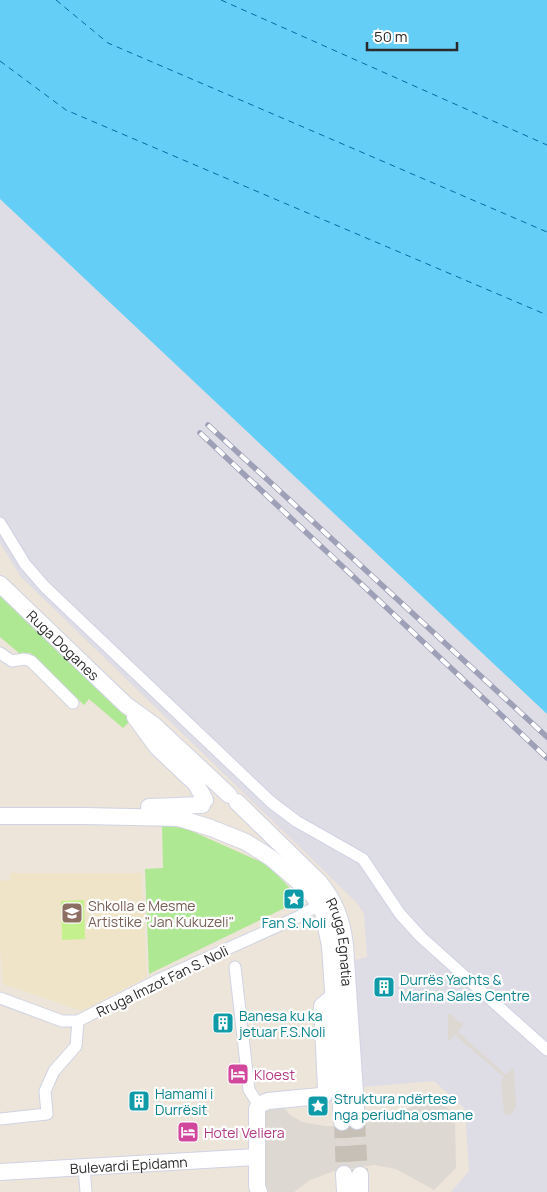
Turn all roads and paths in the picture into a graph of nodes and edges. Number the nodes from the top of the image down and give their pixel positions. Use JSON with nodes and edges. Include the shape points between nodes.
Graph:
{"nodes":[{"id":1,"x":0,"y":523,"type":"edge"},
{"id":2,"x":0,"y":584,"type":"edge"},
{"id":3,"x":0,"y":653,"type":"edge"},
{"id":4,"x":73,"y":703,"type":"dead end"},
{"id":5,"x":126,"y":705,"type":"junction"},
{"id":6,"x":233,"y":798,"type":"junction"},
{"id":7,"x":203,"y":802,"type":"junction"},
{"id":8,"x":0,"y":816,"type":"edge"},
{"id":9,"x":85,"y":816,"type":"junction"},
{"id":10,"x":213,"y":829,"type":"junction"},
{"id":11,"x":320,"y":905,"type":"junction"},
{"id":12,"x":235,"y":967,"type":"dead end"},
{"id":13,"x":334,"y":996,"type":"junction"},
{"id":14,"x":0,"y":998,"type":"edge"},
{"id":15,"x":78,"y":1021,"type":"junction"},
{"id":16,"x":547,"y":1050,"type":"edge"},
{"id":17,"x":259,"y":1105,"type":"junction"},
{"id":18,"x":0,"y":1119,"type":"edge"},
{"id":19,"x":256,"y":1157,"type":"junction"},
{"id":20,"x":84,"y":1167,"type":"junction"},
{"id":21,"x":0,"y":1172,"type":"edge"},
{"id":22,"x":86,"y":1192,"type":"edge"},
{"id":23,"x":258,"y":1192,"type":"edge"},
{"id":24,"x":345,"y":1192,"type":"edge"},
{"id":25,"x":360,"y":1192,"type":"edge"}],
"edges":[{"from":1,"to":16,"type":"street","via":[[25,564],[45,587],[271,802],[296,821],[363,859],[400,914],[420,937]]},
{"from":2,"to":5,"type":"main road","name":"Ruga Doganes"},
{"from":3,"to":4,"type":"street","via":[[12,661],[31,661]]},
{"from":5,"to":6,"type":"main road","name":"Rruga Egnatia","via":[[155,726]]},
{"from":5,"to":7,"type":"main road","via":[[157,747],[196,784]]},
{"from":6,"to":7,"type":"main road","via":[[219,792]]},
{"from":6,"to":10,"type":"main road","via":[[239,813],[235,823],[226,829]]},
{"from":6,"to":13,"type":"main road","name":"Rruga Egnatia","via":[[319,882],[341,920],[345,945],[349,1122]]},
{"from":7,"to":9,"type":"main road","name":"Rruga Egnatia"},
{"from":7,"to":10,"type":"main road","via":[[202,817]]},
{"from":8,"to":9,"type":"main road","name":"Rruga Egnatia"},
{"from":9,"to":10,"type":"main road","name":"Rruga Egnatia","via":[[179,818]]},
{"from":10,"to":11,"type":"main road","name":"Rruga Egnatia","via":[[246,842],[265,854],[308,889]]},
{"from":11,"to":13,"type":"main road","name":"Rruga Egnatia","via":[[329,933]]},
{"from":11,"to":15,"type":"street","name":"Rruga Imzot Fan S. Noli"},
{"from":12,"to":17,"type":"street","via":[[249,1090]]},
{"from":13,"to":17,"type":"main road","via":[[322,1006],[324,1095],[268,1101]]},
{"from":14,"to":15,"type":"street","via":[[62,1021]]},
{"from":15,"to":18,"type":"street","via":[[76,1046],[54,1071],[45,1091],[47,1114]]},
{"from":17,"to":19,"type":"main road"},
{"from":19,"to":20,"type":"main road","name":"Bulevardi Epidamn"},
{"from":19,"to":23,"type":"main road"},
{"from":20,"to":21,"type":"main road","name":"Bulevardi Epidamn"},
{"from":20,"to":22,"type":"street"},
{"from":24,"to":25,"type":"main road","via":[[352,1175]]}]}
